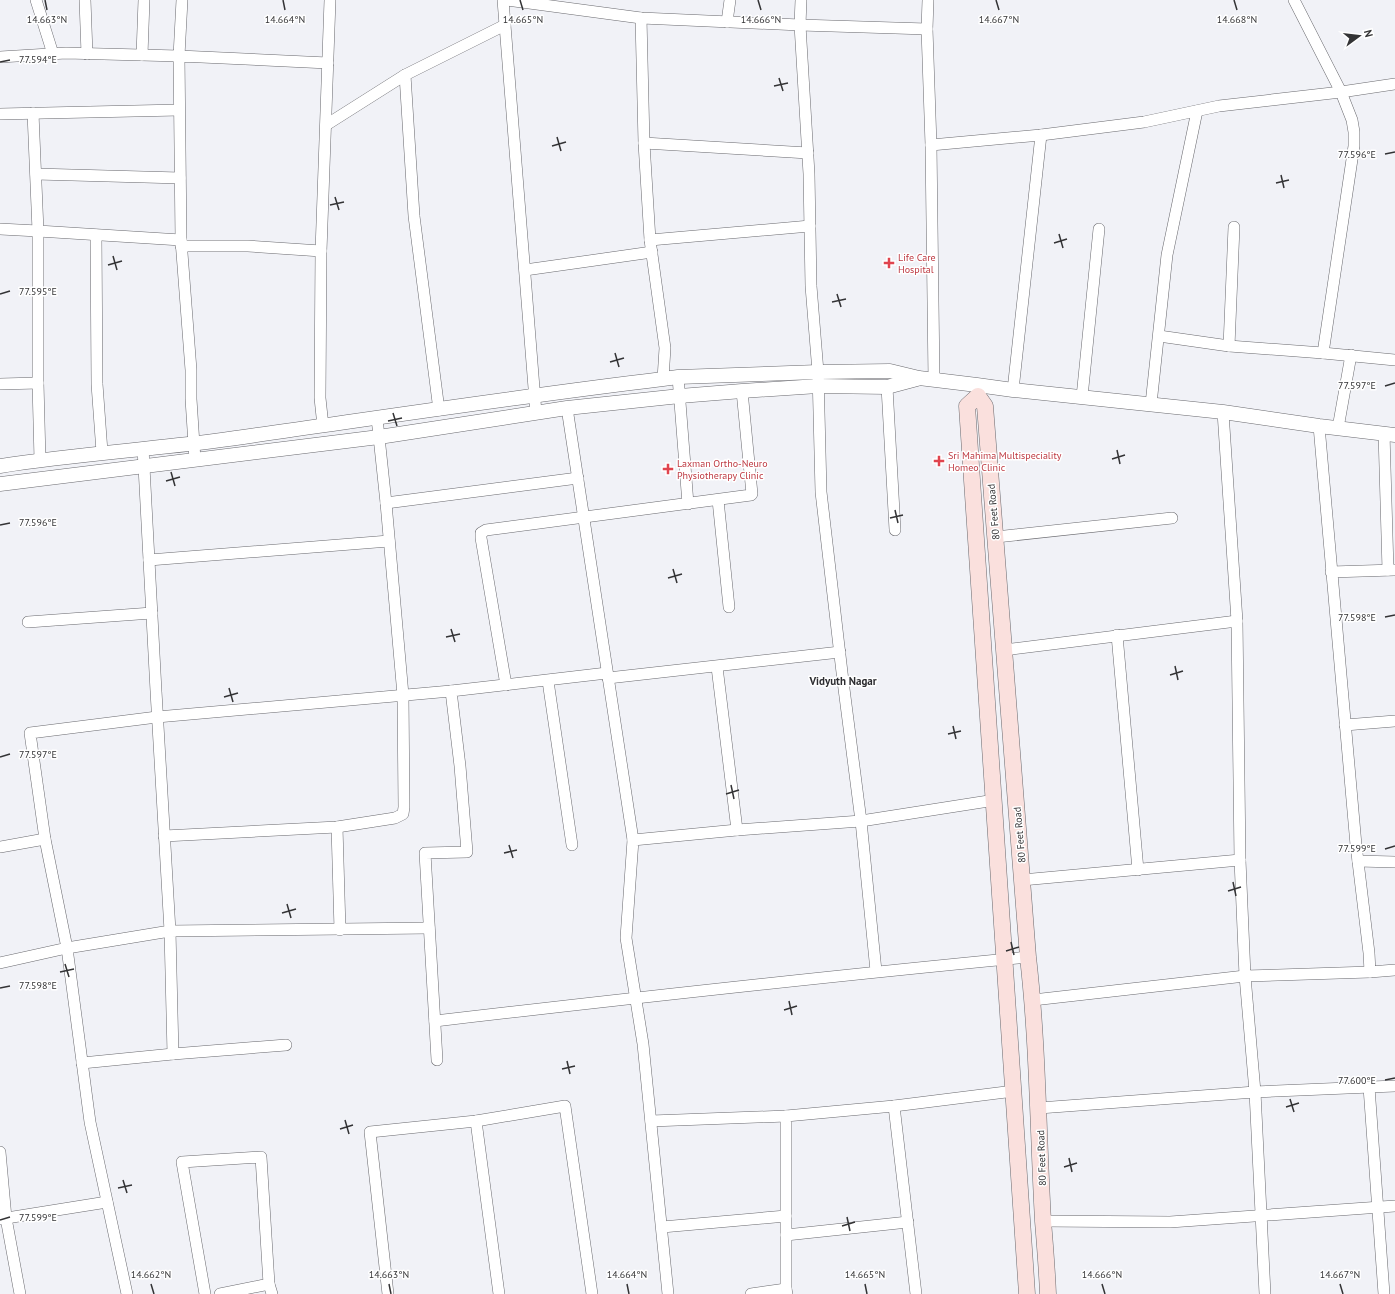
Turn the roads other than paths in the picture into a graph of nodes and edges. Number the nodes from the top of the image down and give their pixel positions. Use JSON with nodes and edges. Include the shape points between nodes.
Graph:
{"nodes":[{"id":1,"x":36,"y":0,"type":"edge"},
{"id":2,"x":85,"y":0,"type":"edge"},
{"id":3,"x":144,"y":0,"type":"edge"},
{"id":4,"x":182,"y":0,"type":"edge"},
{"id":5,"x":330,"y":0,"type":"edge"},
{"id":6,"x":503,"y":0,"type":"edge"},
{"id":7,"x":507,"y":0,"type":"edge"},
{"id":8,"x":730,"y":0,"type":"edge"},
{"id":9,"x":801,"y":0,"type":"edge"},
{"id":10,"x":928,"y":0,"type":"edge"},
{"id":11,"x":1294,"y":0,"type":"edge"},
{"id":12,"x":641,"y":18,"type":"junction"},
{"id":13,"x":727,"y":22,"type":"junction"},
{"id":14,"x":505,"y":25,"type":"junction"},
{"id":15,"x":800,"y":26,"type":"junction"},
{"id":16,"x":927,"y":29,"type":"junction"},
{"id":17,"x":53,"y":54,"type":"junction"},
{"id":18,"x":87,"y":54,"type":"junction"},
{"id":19,"x":142,"y":55,"type":"junction"},
{"id":20,"x":179,"y":56,"type":"junction"},
{"id":21,"x":0,"y":57,"type":"edge"},
{"id":22,"x":328,"y":63,"type":"junction"},
{"id":23,"x":405,"y":75,"type":"junction"},
{"id":24,"x":1395,"y":84,"type":"edge"},
{"id":25,"x":1341,"y":92,"type":"junction"},
{"id":26,"x":179,"y":110,"type":"junction"},
{"id":27,"x":1197,"y":111,"type":"junction"},
{"id":28,"x":0,"y":114,"type":"edge"},
{"id":29,"x":32,"y":114,"type":"junction"},
{"id":30,"x":326,"y":125,"type":"junction"},
{"id":31,"x":1041,"y":135,"type":"junction"},
{"id":32,"x":644,"y":143,"type":"junction"},
{"id":33,"x":930,"y":145,"type":"junction"},
{"id":34,"x":808,"y":153,"type":"junction"},
{"id":35,"x":36,"y":174,"type":"junction"},
{"id":36,"x":180,"y":178,"type":"junction"},
{"id":37,"x":810,"y":226,"type":"junction"},
{"id":38,"x":1234,"y":227,"type":"dead end"},
{"id":39,"x":0,"y":229,"type":"edge"},
{"id":40,"x":1099,"y":229,"type":"dead end"},
{"id":41,"x":38,"y":231,"type":"junction"},
{"id":42,"x":96,"y":235,"type":"junction"},
{"id":43,"x":650,"y":240,"type":"junction"},
{"id":44,"x":181,"y":243,"type":"junction"},
{"id":45,"x":322,"y":251,"type":"junction"},
{"id":46,"x":652,"y":252,"type":"junction"},
{"id":47,"x":525,"y":270,"type":"junction"},
{"id":48,"x":1159,"y":336,"type":"junction"},
{"id":49,"x":1228,"y":346,"type":"junction"},
{"id":50,"x":1323,"y":353,"type":"junction"},
{"id":51,"x":1351,"y":355,"type":"junction"},
{"id":52,"x":1395,"y":360,"type":"edge"},
{"id":53,"x":818,"y":372,"type":"junction"},
{"id":54,"x":678,"y":377,"type":"junction"},
{"id":55,"x":919,"y":378,"type":"junction"},
{"id":56,"x":663,"y":379,"type":"junction"},
{"id":57,"x":934,"y":379,"type":"junction"},
{"id":58,"x":38,"y":383,"type":"junction"},
{"id":59,"x":0,"y":384,"type":"edge"},
{"id":60,"x":818,"y":386,"type":"junction"},
{"id":61,"x":887,"y":387,"type":"junction"},
{"id":62,"x":977,"y":390,"type":"junction"},
{"id":63,"x":1013,"y":390,"type":"junction"},
{"id":64,"x":742,"y":391,"type":"junction"},
{"id":65,"x":534,"y":395,"type":"junction"},
{"id":66,"x":680,"y":396,"type":"junction"},
{"id":67,"x":1082,"y":397,"type":"junction"},
{"id":68,"x":1151,"y":404,"type":"junction"},
{"id":69,"x":567,"y":408,"type":"junction"},
{"id":70,"x":438,"y":410,"type":"junction"},
{"id":71,"x":536,"y":412,"type":"junction"},
{"id":72,"x":1222,"y":412,"type":"junction"},
{"id":73,"x":377,"y":418,"type":"junction"},
{"id":74,"x":323,"y":426,"type":"junction"},
{"id":75,"x":1319,"y":426,"type":"junction"},
{"id":76,"x":1338,"y":428,"type":"junction"},
{"id":77,"x":1389,"y":434,"type":"edge"},
{"id":78,"x":379,"y":437,"type":"junction"},
{"id":79,"x":194,"y":443,"type":"junction"},
{"id":80,"x":144,"y":448,"type":"junction"},
{"id":81,"x":102,"y":452,"type":"junction"},
{"id":82,"x":40,"y":460,"type":"junction"},
{"id":83,"x":195,"y":460,"type":"junction"},
{"id":84,"x":0,"y":466,"type":"edge"},
{"id":85,"x":144,"y":466,"type":"junction"},
{"id":86,"x":578,"y":478,"type":"junction"},
{"id":87,"x":0,"y":484,"type":"edge"},
{"id":88,"x":718,"y":500,"type":"junction"},
{"id":89,"x":386,"y":503,"type":"junction"},
{"id":90,"x":688,"y":504,"type":"junction"},
{"id":91,"x":584,"y":518,"type":"junction"},
{"id":92,"x":1172,"y":518,"type":"dead end"},
{"id":93,"x":895,"y":530,"type":"dead end"},
{"id":94,"x":996,"y":537,"type":"junction"},
{"id":95,"x":389,"y":541,"type":"junction"},
{"id":96,"x":149,"y":560,"type":"junction"},
{"id":97,"x":1392,"y":570,"type":"edge"},
{"id":98,"x":1331,"y":572,"type":"junction"},
{"id":99,"x":729,"y":607,"type":"dead end"},
{"id":100,"x":152,"y":613,"type":"junction"},
{"id":101,"x":1237,"y":620,"type":"junction"},
{"id":102,"x":28,"y":622,"type":"dead end"},
{"id":103,"x":1117,"y":635,"type":"junction"},
{"id":104,"x":1004,"y":650,"type":"junction"},
{"id":105,"x":840,"y":652,"type":"junction"},
{"id":106,"x":717,"y":667,"type":"junction"},
{"id":107,"x":608,"y":676,"type":"junction"},
{"id":108,"x":548,"y":681,"type":"junction"},
{"id":109,"x":506,"y":685,"type":"junction"},
{"id":110,"x":451,"y":691,"type":"junction"},
{"id":111,"x":402,"y":695,"type":"junction"},
{"id":112,"x":157,"y":717,"type":"junction"},
{"id":113,"x":1395,"y":721,"type":"edge"},
{"id":114,"x":1345,"y":725,"type":"junction"},
{"id":115,"x":994,"y":800,"type":"junction"},
{"id":116,"x":861,"y":821,"type":"junction"},
{"id":117,"x":337,"y":827,"type":"junction"},
{"id":118,"x":737,"y":830,"type":"junction"},
{"id":119,"x":164,"y":836,"type":"junction"},
{"id":120,"x":45,"y":839,"type":"junction"},
{"id":121,"x":633,"y":840,"type":"junction"},
{"id":122,"x":572,"y":845,"type":"dead end"},
{"id":123,"x":0,"y":846,"type":"edge"},
{"id":124,"x":1240,"y":860,"type":"junction"},
{"id":125,"x":1358,"y":861,"type":"junction"},
{"id":126,"x":1395,"y":862,"type":"edge"},
{"id":127,"x":1138,"y":870,"type":"junction"},
{"id":128,"x":1022,"y":880,"type":"junction"},
{"id":129,"x":429,"y":928,"type":"junction"},
{"id":130,"x":340,"y":930,"type":"junction"},
{"id":131,"x":170,"y":931,"type":"junction"},
{"id":132,"x":67,"y":948,"type":"junction"},
{"id":133,"x":1028,"y":957,"type":"junction"},
{"id":134,"x":1005,"y":959,"type":"junction"},
{"id":135,"x":0,"y":963,"type":"edge"},
{"id":136,"x":1395,"y":970,"type":"edge"},
{"id":137,"x":876,"y":971,"type":"junction"},
{"id":138,"x":1370,"y":972,"type":"junction"},
{"id":139,"x":1245,"y":976,"type":"junction"},
{"id":140,"x":635,"y":997,"type":"junction"},
{"id":141,"x":1033,"y":1000,"type":"junction"},
{"id":142,"x":435,"y":1021,"type":"junction"},
{"id":143,"x":286,"y":1045,"type":"dead end"},
{"id":144,"x":173,"y":1054,"type":"junction"},
{"id":145,"x":437,"y":1060,"type":"dead end"},
{"id":146,"x":82,"y":1063,"type":"junction"},
{"id":147,"x":1395,"y":1086,"type":"edge"},
{"id":148,"x":1369,"y":1088,"type":"junction"},
{"id":149,"x":1014,"y":1091,"type":"junction"},
{"id":150,"x":1254,"y":1092,"type":"junction"},
{"id":151,"x":894,"y":1106,"type":"junction"},
{"id":152,"x":1039,"y":1108,"type":"junction"},
{"id":153,"x":786,"y":1116,"type":"junction"},
{"id":154,"x":476,"y":1121,"type":"junction"},
{"id":155,"x":650,"y":1121,"type":"junction"},
{"id":156,"x":0,"y":1152,"type":"edge"},
{"id":157,"x":107,"y":1202,"type":"junction"},
{"id":158,"x":1395,"y":1206,"type":"edge"},
{"id":159,"x":1378,"y":1207,"type":"junction"},
{"id":160,"x":786,"y":1216,"type":"junction"},
{"id":161,"x":1261,"y":1216,"type":"junction"},
{"id":162,"x":3,"y":1218,"type":"edge"},
{"id":163,"x":1043,"y":1221,"type":"junction"},
{"id":164,"x":908,"y":1222,"type":"junction"},
{"id":165,"x":662,"y":1228,"type":"junction"},
{"id":166,"x":786,"y":1235,"type":"junction"},
{"id":167,"x":270,"y":1289,"type":"edge"},
{"id":168,"x":787,"y":1292,"type":"edge"},
{"id":169,"x":20,"y":1294,"type":"edge"},
{"id":170,"x":127,"y":1294,"type":"edge"},
{"id":171,"x":205,"y":1294,"type":"edge"},
{"id":172,"x":220,"y":1294,"type":"edge"},
{"id":173,"x":388,"y":1294,"type":"edge"},
{"id":174,"x":499,"y":1294,"type":"edge"},
{"id":175,"x":592,"y":1294,"type":"edge"},
{"id":176,"x":668,"y":1294,"type":"edge"},
{"id":177,"x":751,"y":1294,"type":"edge"},
{"id":178,"x":916,"y":1294,"type":"edge"},
{"id":179,"x":1027,"y":1294,"type":"edge"},
{"id":180,"x":1048,"y":1294,"type":"edge"},
{"id":181,"x":1265,"y":1294,"type":"edge"},
{"id":182,"x":1384,"y":1294,"type":"edge"}],
"edges":[{"from":1,"to":17,"type":"street"},
{"from":2,"to":18,"type":"street"},
{"from":3,"to":19,"type":"street"},
{"from":4,"to":20,"type":"street"},
{"from":5,"to":22,"type":"street"},
{"from":6,"to":14,"type":"street"},
{"from":7,"to":12,"type":"street"},
{"from":8,"to":13,"type":"street"},
{"from":9,"to":15,"type":"street"},
{"from":10,"to":16,"type":"street"},
{"from":11,"to":25,"type":"street"},
{"from":12,"to":13,"type":"street"},
{"from":12,"to":32,"type":"street"},
{"from":13,"to":15,"type":"street"},
{"from":14,"to":23,"type":"street"},
{"from":14,"to":47,"type":"street"},
{"from":15,"to":16,"type":"street"},
{"from":15,"to":34,"type":"street"},
{"from":16,"to":33,"type":"street"},
{"from":17,"to":18,"type":"street"},
{"from":17,"to":21,"type":"street"},
{"from":18,"to":19,"type":"street"},
{"from":19,"to":20,"type":"street"},
{"from":20,"to":22,"type":"street"},
{"from":20,"to":26,"type":"street"},
{"from":22,"to":30,"type":"street"},
{"from":23,"to":30,"type":"street"},
{"from":23,"to":70,"type":"street","via":[[414,216]]},
{"from":24,"to":25,"type":"street"},
{"from":25,"to":27,"type":"street","via":[[1219,106]]},
{"from":25,"to":50,"type":"street","via":[[1352,120],[1354,146]]},
{"from":26,"to":29,"type":"street"},
{"from":26,"to":36,"type":"street"},
{"from":27,"to":31,"type":"street","via":[[1144,122]]},
{"from":27,"to":48,"type":"street","via":[[1167,255]]},
{"from":28,"to":29,"type":"street"},
{"from":29,"to":35,"type":"street"},
{"from":30,"to":45,"type":"street"},
{"from":31,"to":33,"type":"street"},
{"from":31,"to":63,"type":"street"},
{"from":32,"to":34,"type":"street"},
{"from":32,"to":43,"type":"street"},
{"from":33,"to":57,"type":"street"},
{"from":34,"to":37,"type":"street"},
{"from":35,"to":36,"type":"street"},
{"from":35,"to":41,"type":"street"},
{"from":36,"to":44,"type":"street"},
{"from":37,"to":43,"type":"street"},
{"from":37,"to":53,"type":"street","via":[[811,286]]},
{"from":38,"to":49,"type":"street"},
{"from":39,"to":41,"type":"street"},
{"from":40,"to":67,"type":"street"},
{"from":41,"to":42,"type":"street"},
{"from":41,"to":58,"type":"street"},
{"from":42,"to":44,"type":"street"},
{"from":42,"to":81,"type":"street","via":[[97,384]]},
{"from":43,"to":46,"type":"street"},
{"from":44,"to":45,"type":"street"},
{"from":44,"to":79,"type":"street","via":[[192,370]]},
{"from":45,"to":74,"type":"street","via":[[320,398]]},
{"from":46,"to":47,"type":"street"},
{"from":46,"to":56,"type":"street","via":[[665,348]]},
{"from":47,"to":65,"type":"street"},
{"from":48,"to":49,"type":"street"},
{"from":48,"to":68,"type":"street"},
{"from":49,"to":50,"type":"street"},
{"from":50,"to":51,"type":"street"},
{"from":51,"to":52,"type":"street"},
{"from":51,"to":76,"type":"street"},
{"from":53,"to":54,"type":"street"},
{"from":53,"to":55,"type":"street","via":[[890,371]]},
{"from":53,"to":60,"type":"street"},
{"from":54,"to":56,"type":"street"},
{"from":54,"to":66,"type":"street"},
{"from":55,"to":57,"type":"street"},
{"from":55,"to":61,"type":"street"},
{"from":56,"to":65,"type":"street"},
{"from":57,"to":62,"type":"street"},
{"from":58,"to":59,"type":"street"},
{"from":58,"to":82,"type":"street"},
{"from":60,"to":61,"type":"street"},
{"from":60,"to":64,"type":"street"},
{"from":60,"to":105,"type":"street","via":[[821,492]]},
{"from":61,"to":93,"type":"street"},
{"from":62,"to":63,"type":"street"},
{"from":62,"to":94,"type":"main road","name":"80 Feet Road","via":[[985,406]]},
{"from":62,"to":115,"type":"main road","name":"80 Feet Road","via":[[967,406]]},
{"from":63,"to":67,"type":"street"},
{"from":64,"to":66,"type":"street"},
{"from":64,"to":88,"type":"street","via":[[752,494]]},
{"from":65,"to":70,"type":"street"},
{"from":65,"to":71,"type":"street"},
{"from":66,"to":69,"type":"street"},
{"from":66,"to":90,"type":"street"},
{"from":67,"to":68,"type":"street"},
{"from":68,"to":72,"type":"street"},
{"from":69,"to":71,"type":"street"},
{"from":69,"to":86,"type":"street"},
{"from":70,"to":73,"type":"street"},
{"from":71,"to":78,"type":"street"},
{"from":72,"to":75,"type":"street"},
{"from":72,"to":101,"type":"street"},
{"from":73,"to":74,"type":"street"},
{"from":73,"to":78,"type":"street"},
{"from":74,"to":79,"type":"street"},
{"from":75,"to":76,"type":"street"},
{"from":75,"to":98,"type":"street"},
{"from":76,"to":77,"type":"street"},
{"from":77,"to":97,"type":"street"},
{"from":78,"to":83,"type":"street"},
{"from":78,"to":89,"type":"street"},
{"from":79,"to":80,"type":"street"},
{"from":79,"to":83,"type":"street"},
{"from":80,"to":81,"type":"street"},
{"from":80,"to":85,"type":"street"},
{"from":81,"to":82,"type":"street"},
{"from":82,"to":84,"type":"street"},
{"from":83,"to":85,"type":"street"},
{"from":85,"to":87,"type":"street"},
{"from":85,"to":96,"type":"street"},
{"from":86,"to":89,"type":"street"},
{"from":86,"to":91,"type":"street"},
{"from":88,"to":90,"type":"street"},
{"from":88,"to":99,"type":"street"},
{"from":89,"to":95,"type":"street"},
{"from":90,"to":91,"type":"street"},
{"from":91,"to":107,"type":"street"},
{"from":91,"to":109,"type":"street","via":[[486,530],[481,533]]},
{"from":92,"to":94,"type":"street"},
{"from":94,"to":104,"type":"main road","name":"80 Feet Road"},
{"from":95,"to":96,"type":"street"},
{"from":95,"to":111,"type":"street"},
{"from":96,"to":100,"type":"street"},
{"from":97,"to":98,"type":"street"},
{"from":98,"to":114,"type":"street"},
{"from":100,"to":102,"type":"street"},
{"from":100,"to":112,"type":"street"},
{"from":101,"to":103,"type":"street"},
{"from":101,"to":124,"type":"street"},
{"from":103,"to":104,"type":"street"},
{"from":103,"to":127,"type":"street"},
{"from":104,"to":128,"type":"main road","name":"80 Feet Road"},
{"from":105,"to":106,"type":"street"},
{"from":105,"to":116,"type":"street"},
{"from":106,"to":107,"type":"street"},
{"from":106,"to":118,"type":"street"},
{"from":107,"to":108,"type":"street"},
{"from":107,"to":121,"type":"street"},
{"from":108,"to":109,"type":"street"},
{"from":108,"to":122,"type":"street"},
{"from":109,"to":110,"type":"street"},
{"from":110,"to":111,"type":"street"},
{"from":110,"to":129,"type":"street","via":[[467,852],[424,853]]},
{"from":111,"to":112,"type":"street"},
{"from":111,"to":117,"type":"street","via":[[403,814],[395,818]]},
{"from":112,"to":119,"type":"street"},
{"from":112,"to":120,"type":"street","via":[[30,733]]},
{"from":113,"to":114,"type":"street"},
{"from":114,"to":125,"type":"street"},
{"from":115,"to":116,"type":"street"},
{"from":115,"to":134,"type":"main road","name":"80 Feet Road"},
{"from":116,"to":118,"type":"street"},
{"from":116,"to":137,"type":"street"},
{"from":117,"to":119,"type":"street"},
{"from":117,"to":130,"type":"street"},
{"from":118,"to":121,"type":"street"},
{"from":119,"to":131,"type":"street"},
{"from":120,"to":123,"type":"street"},
{"from":120,"to":132,"type":"street"},
{"from":121,"to":140,"type":"street","via":[[626,938]]},
{"from":124,"to":127,"type":"street"},
{"from":124,"to":139,"type":"street"},
{"from":125,"to":126,"type":"street"},
{"from":125,"to":138,"type":"street"},
{"from":127,"to":128,"type":"street"},
{"from":128,"to":133,"type":"main road","name":"80 Feet Road"},
{"from":129,"to":130,"type":"street"},
{"from":129,"to":142,"type":"street"},
{"from":130,"to":131,"type":"street"},
{"from":131,"to":132,"type":"street"},
{"from":131,"to":144,"type":"street"},
{"from":132,"to":135,"type":"street"},
{"from":132,"to":146,"type":"street"},
{"from":133,"to":134,"type":"street"},
{"from":133,"to":141,"type":"main road","name":"80 Feet Road"},
{"from":134,"to":137,"type":"street"},
{"from":134,"to":149,"type":"main road","name":"80 Feet Road"},
{"from":136,"to":138,"type":"street"},
{"from":137,"to":140,"type":"street"},
{"from":138,"to":139,"type":"street"},
{"from":139,"to":141,"type":"street"},
{"from":139,"to":150,"type":"street"},
{"from":140,"to":142,"type":"street"},
{"from":140,"to":155,"type":"street","via":[[643,1044]]},
{"from":141,"to":152,"type":"main road","name":"80 Feet Road"},
{"from":142,"to":145,"type":"street"},
{"from":143,"to":144,"type":"street"},
{"from":144,"to":146,"type":"street"},
{"from":146,"to":157,"type":"street","via":[[90,1122]]},
{"from":147,"to":148,"type":"street"},
{"from":148,"to":150,"type":"street"},
{"from":148,"to":159,"type":"street"},
{"from":149,"to":151,"type":"street"},
{"from":149,"to":179,"type":"main road","name":"80 Feet Road"},
{"from":150,"to":152,"type":"street"},
{"from":150,"to":161,"type":"street"},
{"from":151,"to":153,"type":"street"},
{"from":151,"to":164,"type":"street"},
{"from":152,"to":163,"type":"main road","name":"80 Feet Road"},
{"from":153,"to":155,"type":"street"},
{"from":153,"to":160,"type":"street"},
{"from":154,"to":173,"type":"street","via":[[370,1132]]},
{"from":154,"to":174,"type":"street"},
{"from":154,"to":175,"type":"street","via":[[565,1106]]},
{"from":155,"to":165,"type":"street"},
{"from":156,"to":162,"type":"street"},
{"from":157,"to":162,"type":"street"},
{"from":157,"to":170,"type":"street"},
{"from":158,"to":159,"type":"street"},
{"from":159,"to":161,"type":"street"},
{"from":159,"to":182,"type":"street"},
{"from":160,"to":165,"type":"street"},
{"from":160,"to":166,"type":"street"},
{"from":161,"to":163,"type":"street","via":[[1170,1222]]},
{"from":161,"to":181,"type":"street"},
{"from":162,"to":169,"type":"street"},
{"from":163,"to":180,"type":"main road","name":"80 Feet Road"},
{"from":164,"to":166,"type":"street"},
{"from":164,"to":178,"type":"street"},
{"from":165,"to":176,"type":"street"},
{"from":166,"to":168,"type":"street"},
{"from":167,"to":171,"type":"street","via":[[261,1157],[182,1162]]},
{"from":167,"to":172,"type":"street"},
{"from":168,"to":177,"type":"street"}]}
